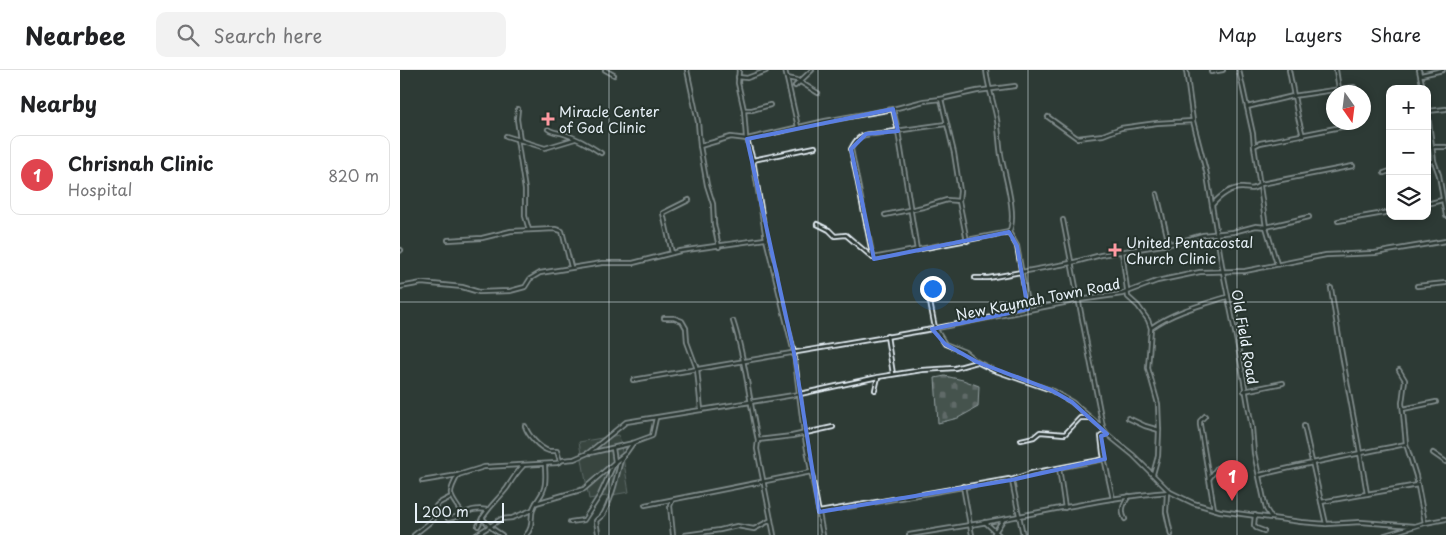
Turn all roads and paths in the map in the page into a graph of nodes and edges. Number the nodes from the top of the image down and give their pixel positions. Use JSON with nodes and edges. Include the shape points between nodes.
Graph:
{"nodes":[{"id":1,"x":605,"y":70,"type":"edge"},
{"id":2,"x":688,"y":70,"type":"edge"},
{"id":3,"x":739,"y":70,"type":"edge"},
{"id":4,"x":766,"y":70,"type":"edge"},
{"id":5,"x":786,"y":70,"type":"edge"},
{"id":6,"x":812,"y":70,"type":"edge"},
{"id":7,"x":986,"y":70,"type":"edge"},
{"id":8,"x":1186,"y":70,"type":"edge"},
{"id":9,"x":1223,"y":70,"type":"edge"},
{"id":10,"x":1239,"y":70,"type":"edge"},
{"id":11,"x":1289,"y":70,"type":"edge"},
{"id":12,"x":1336,"y":70,"type":"edge"},
{"id":13,"x":1419,"y":70,"type":"edge"},
{"id":14,"x":1444,"y":70,"type":"edge"},
{"id":15,"x":1211,"y":72,"type":"dead end"},
{"id":16,"x":614,"y":75,"type":"dead end"},
{"id":17,"x":1421,"y":75,"type":"junction"},
{"id":18,"x":738,"y":77,"type":"junction"},
{"id":19,"x":787,"y":78,"type":"junction"},
{"id":20,"x":799,"y":82,"type":"junction"},
{"id":21,"x":1338,"y":85,"type":"edge"},
{"id":22,"x":1422,"y":85,"type":"edge"},
{"id":23,"x":795,"y":86,"type":"dead end"},
{"id":24,"x":1015,"y":86,"type":"dead end"},
{"id":25,"x":988,"y":90,"type":"junction"},
{"id":26,"x":1326,"y":91,"type":"edge"},
{"id":27,"x":818,"y":93,"type":"dead end"},
{"id":28,"x":1293,"y":96,"type":"junction"},
{"id":29,"x":941,"y":99,"type":"junction"},
{"id":30,"x":770,"y":105,"type":"dead end"},
{"id":31,"x":1246,"y":107,"type":"junction"},
{"id":32,"x":518,"y":109,"type":"dead end"},
{"id":33,"x":1431,"y":109,"type":"edge"},
{"id":34,"x":1446,"y":109,"type":"edge"},
{"id":35,"x":744,"y":110,"type":"junction"},
{"id":36,"x":893,"y":110,"type":"junction"},
{"id":37,"x":1048,"y":117,"type":"dead end"},
{"id":38,"x":1193,"y":121,"type":"junction"},
{"id":39,"x":946,"y":124,"type":"junction"},
{"id":40,"x":798,"y":127,"type":"junction"},
{"id":41,"x":548,"y":129,"type":"dead end"},
{"id":42,"x":1329,"y":130,"type":"edge"},
{"id":43,"x":1430,"y":130,"type":"edge"},
{"id":44,"x":898,"y":131,"type":"junction"},
{"id":45,"x":506,"y":136,"type":"dead end"},
{"id":46,"x":1303,"y":136,"type":"junction"},
{"id":47,"x":746,"y":138,"type":"junction"},
{"id":48,"x":518,"y":139,"type":"junction"},
{"id":49,"x":575,"y":139,"type":"junction"},
{"id":50,"x":700,"y":146,"type":"junction"},
{"id":51,"x":1254,"y":146,"type":"junction"},
{"id":52,"x":815,"y":147,"type":"dead end"},
{"id":53,"x":1432,"y":147,"type":"junction"},
{"id":54,"x":1446,"y":147,"type":"edge"},
{"id":55,"x":601,"y":152,"type":"dead end"},
{"id":56,"x":753,"y":160,"type":"junction"},
{"id":57,"x":1431,"y":161,"type":"edge"},
{"id":58,"x":1434,"y":161,"type":"junction"},
{"id":59,"x":1353,"y":166,"type":"dead end"},
{"id":60,"x":1261,"y":184,"type":"junction"},
{"id":61,"x":1157,"y":194,"type":"dead end"},
{"id":62,"x":689,"y":200,"type":"dead end"},
{"id":63,"x":1442,"y":200,"type":"junction"},
{"id":64,"x":958,"y":201,"type":"junction"},
{"id":65,"x":1431,"y":203,"type":"edge"},
{"id":66,"x":1212,"y":205,"type":"junction"},
{"id":67,"x":910,"y":209,"type":"junction"},
{"id":68,"x":1386,"y":213,"type":"edge"},
{"id":69,"x":886,"y":215,"type":"dead end"},
{"id":70,"x":1446,"y":216,"type":"edge"},
{"id":71,"x":1308,"y":217,"type":"dead end"},
{"id":72,"x":1063,"y":220,"type":"dead end"},
{"id":73,"x":1338,"y":221,"type":"dead end"},
{"id":74,"x":816,"y":224,"type":"dead end"},
{"id":75,"x":1266,"y":226,"type":"junction"},
{"id":76,"x":529,"y":230,"type":"junction"},
{"id":77,"x":1009,"y":232,"type":"junction"},
{"id":78,"x":1216,"y":234,"type":"junction"},
{"id":79,"x":766,"y":239,"type":"junction"},
{"id":80,"x":448,"y":240,"type":"dead end"},
{"id":81,"x":967,"y":240,"type":"junction"},
{"id":82,"x":1446,"y":241,"type":"edge"},
{"id":83,"x":1169,"y":244,"type":"junction"},
{"id":84,"x":719,"y":247,"type":"junction"},
{"id":85,"x":917,"y":250,"type":"junction"},
{"id":86,"x":1122,"y":252,"type":"junction"},
{"id":87,"x":672,"y":253,"type":"junction"},
{"id":88,"x":873,"y":258,"type":"junction"},
{"id":89,"x":1072,"y":263,"type":"junction"},
{"id":90,"x":1277,"y":264,"type":"junction"},
{"id":91,"x":571,"y":268,"type":"junction"},
{"id":92,"x":1021,"y":271,"type":"junction"},
{"id":93,"x":1223,"y":272,"type":"junction"},
{"id":94,"x":975,"y":278,"type":"dead end"},
{"id":95,"x":1446,"y":283,"type":"edge"},
{"id":96,"x":1417,"y":286,"type":"dead end"},
{"id":97,"x":400,"y":287,"type":"edge"},
{"id":98,"x":1331,"y":288,"type":"dead end"},
{"id":99,"x":928,"y":292,"type":"dead end"},
{"id":100,"x":1127,"y":293,"type":"junction"},
{"id":101,"x":1227,"y":296,"type":"junction"},
{"id":102,"x":1079,"y":300,"type":"junction"},
{"id":103,"x":1028,"y":309,"type":"junction"},
{"id":104,"x":664,"y":318,"type":"dead end"},
{"id":105,"x":733,"y":321,"type":"dead end"},
{"id":106,"x":935,"y":328,"type":"junction"},
{"id":107,"x":1150,"y":328,"type":"junction"},
{"id":108,"x":887,"y":336,"type":"junction"},
{"id":109,"x":794,"y":353,"type":"junction"},
{"id":110,"x":744,"y":361,"type":"junction"},
{"id":111,"x":977,"y":362,"type":"junction"},
{"id":112,"x":697,"y":369,"type":"junction"},
{"id":113,"x":1399,"y":370,"type":"dead end"},
{"id":114,"x":893,"y":374,"type":"junction"},
{"id":115,"x":878,"y":377,"type":"junction"},
{"id":116,"x":633,"y":380,"type":"dead end"},
{"id":117,"x":1283,"y":383,"type":"dead end"},
{"id":118,"x":874,"y":390,"type":"dead end"},
{"id":119,"x":1244,"y":390,"type":"junction"},
{"id":120,"x":800,"y":394,"type":"junction"},
{"id":121,"x":1436,"y":402,"type":"dead end"},
{"id":122,"x":750,"y":403,"type":"junction"},
{"id":123,"x":1402,"y":409,"type":"junction"},
{"id":124,"x":701,"y":410,"type":"junction"},
{"id":125,"x":1205,"y":416,"type":"dead end"},
{"id":126,"x":656,"y":418,"type":"junction"},
{"id":127,"x":1091,"y":418,"type":"junction"},
{"id":128,"x":1128,"y":418,"type":"dead end"},
{"id":129,"x":525,"y":426,"type":"dead end"},
{"id":130,"x":1304,"y":426,"type":"dead end"},
{"id":131,"x":833,"y":427,"type":"dead end"},
{"id":132,"x":1103,"y":428,"type":"junction"},
{"id":133,"x":1160,"y":430,"type":"junction"},
{"id":134,"x":804,"y":433,"type":"junction"},
{"id":135,"x":1107,"y":434,"type":"junction"},
{"id":136,"x":758,"y":440,"type":"junction"},
{"id":137,"x":1021,"y":440,"type":"dead end"},
{"id":138,"x":633,"y":443,"type":"junction"},
{"id":139,"x":1406,"y":444,"type":"junction"},
{"id":140,"x":613,"y":448,"type":"junction"},
{"id":141,"x":588,"y":453,"type":"junction"},
{"id":142,"x":626,"y":453,"type":"junction"},
{"id":143,"x":1432,"y":453,"type":"dead end"},
{"id":144,"x":1360,"y":454,"type":"junction"},
{"id":145,"x":1105,"y":460,"type":"junction"},
{"id":146,"x":560,"y":461,"type":"junction"},
{"id":147,"x":615,"y":462,"type":"junction"},
{"id":148,"x":1312,"y":462,"type":"junction"},
{"id":149,"x":1446,"y":462,"type":"edge"},
{"id":150,"x":544,"y":464,"type":"junction"},
{"id":151,"x":524,"y":465,"type":"junction"},
{"id":152,"x":1059,"y":468,"type":"junction"},
{"id":153,"x":1217,"y":468,"type":"dead end"},
{"id":154,"x":811,"y":472,"type":"junction"},
{"id":155,"x":1153,"y":474,"type":"junction"},
{"id":156,"x":458,"y":475,"type":"junction"},
{"id":157,"x":1260,"y":475,"type":"junction"},
{"id":158,"x":1209,"y":479,"type":"junction"},
{"id":159,"x":1011,"y":480,"type":"junction"},
{"id":160,"x":422,"y":481,"type":"dead end"},
{"id":161,"x":764,"y":481,"type":"junction"},
{"id":162,"x":1418,"y":485,"type":"junction"},
{"id":163,"x":963,"y":486,"type":"junction"},
{"id":164,"x":1169,"y":492,"type":"junction"},
{"id":165,"x":1368,"y":494,"type":"junction"},
{"id":166,"x":1129,"y":496,"type":"junction"},
{"id":167,"x":451,"y":497,"type":"junction"},
{"id":168,"x":1113,"y":498,"type":"junction"},
{"id":169,"x":672,"y":501,"type":"junction"},
{"id":170,"x":1321,"y":502,"type":"junction"},
{"id":171,"x":536,"y":503,"type":"junction"},
{"id":172,"x":645,"y":505,"type":"dead end"},
{"id":173,"x":1065,"y":508,"type":"junction"},
{"id":174,"x":1214,"y":509,"type":"junction"},
{"id":175,"x":487,"y":510,"type":"junction"},
{"id":176,"x":532,"y":510,"type":"junction"},
{"id":177,"x":819,"y":512,"type":"junction"},
{"id":178,"x":462,"y":513,"type":"junction"},
{"id":179,"x":1255,"y":515,"type":"junction"},
{"id":180,"x":1020,"y":517,"type":"junction"},
{"id":181,"x":1271,"y":517,"type":"junction"},
{"id":182,"x":482,"y":518,"type":"junction"},
{"id":183,"x":448,"y":519,"type":"dead end"},
{"id":184,"x":1125,"y":519,"type":"dead end"},
{"id":185,"x":1446,"y":519,"type":"edge"},
{"id":186,"x":771,"y":520,"type":"junction"},
{"id":187,"x":1003,"y":520,"type":"junction"},
{"id":188,"x":570,"y":522,"type":"dead end"},
{"id":189,"x":985,"y":522,"type":"junction"},
{"id":190,"x":1425,"y":522,"type":"junction"},
{"id":191,"x":1326,"y":524,"type":"junction"},
{"id":192,"x":489,"y":525,"type":"junction"},
{"id":193,"x":970,"y":525,"type":"junction"},
{"id":194,"x":478,"y":526,"type":"dead end"},
{"id":195,"x":1414,"y":526,"type":"junction"},
{"id":196,"x":1264,"y":531,"type":"dead end"},
{"id":197,"x":598,"y":533,"type":"dead end"},
{"id":198,"x":922,"y":534,"type":"edge"},
{"id":199,"x":994,"y":534,"type":"edge"},
{"id":200,"x":414,"y":535,"type":"edge"},
{"id":201,"x":476,"y":535,"type":"edge"},
{"id":202,"x":502,"y":535,"type":"edge"},
{"id":203,"x":526,"y":535,"type":"edge"},
{"id":204,"x":673,"y":535,"type":"edge"},
{"id":205,"x":685,"y":535,"type":"edge"},
{"id":206,"x":774,"y":535,"type":"edge"},
{"id":207,"x":823,"y":535,"type":"edge"},
{"id":208,"x":908,"y":535,"type":"edge"},
{"id":209,"x":972,"y":535,"type":"edge"},
{"id":210,"x":999,"y":535,"type":"edge"},
{"id":211,"x":1023,"y":535,"type":"edge"},
{"id":212,"x":1171,"y":535,"type":"edge"},
{"id":213,"x":1386,"y":535,"type":"edge"}],
"edges":[{"from":1,"to":16,"type":"street"},
{"from":2,"to":50,"type":"street"},
{"from":3,"to":18,"type":"street"},
{"from":4,"to":18,"type":"street","via":[[747,78]]},
{"from":5,"to":19,"type":"street"},
{"from":6,"to":20,"type":"street"},
{"from":7,"to":25,"type":"street"},
{"from":8,"to":38,"type":"street","name":"Old Field Road"},
{"from":9,"to":15,"type":"street"},
{"from":10,"to":31,"type":"street"},
{"from":11,"to":28,"type":"street"},
{"from":12,"to":21,"type":"street"},
{"from":13,"to":17,"type":"street"},
{"from":14,"to":17,"type":"street"},
{"from":17,"to":22,"type":"street"},
{"from":18,"to":35,"type":"street"},
{"from":19,"to":20,"type":"street"},
{"from":19,"to":40,"type":"street"},
{"from":20,"to":23,"type":"street"},
{"from":20,"to":27,"type":"street"},
{"from":24,"to":25,"type":"street"},
{"from":25,"to":29,"type":"street"},
{"from":25,"to":77,"type":"street","via":[[997,119],[1011,207],[1012,226]]},
{"from":26,"to":28,"type":"street"},
{"from":28,"to":31,"type":"street"},
{"from":28,"to":46,"type":"street"},
{"from":29,"to":36,"type":"street"},
{"from":29,"to":39,"type":"street"},
{"from":30,"to":35,"type":"street"},
{"from":31,"to":51,"type":"street"},
{"from":32,"to":48,"type":"street"},
{"from":33,"to":34,"type":"street"},
{"from":35,"to":47,"type":"street"},
{"from":36,"to":40,"type":"street"},
{"from":36,"to":44,"type":"street"},
{"from":37,"to":38,"type":"street","via":[[1077,138],[1103,135],[1121,128]]},
{"from":38,"to":66,"type":"street","name":"Old Field Road"},
{"from":39,"to":44,"type":"street"},
{"from":39,"to":64,"type":"street","via":[[954,152],[960,191]]},
{"from":40,"to":47,"type":"street"},
{"from":41,"to":49,"type":"street"},
{"from":42,"to":46,"type":"street"},
{"from":43,"to":53,"type":"street"},
{"from":44,"to":67,"type":"street"},
{"from":44,"to":88,"type":"street","via":[[858,137],[852,149]]},
{"from":45,"to":48,"type":"street"},
{"from":46,"to":51,"type":"street"},
{"from":47,"to":50,"type":"street","via":[[731,137]]},
{"from":47,"to":56,"type":"street"},
{"from":48,"to":49,"type":"street","via":[[544,148]]},
{"from":48,"to":76,"type":"street"},
{"from":49,"to":55,"type":"street"},
{"from":50,"to":84,"type":"street"},
{"from":51,"to":60,"type":"street"},
{"from":52,"to":56,"type":"street"},
{"from":53,"to":54,"type":"street"},
{"from":53,"to":58,"type":"street"},
{"from":56,"to":79,"type":"street"},
{"from":57,"to":58,"type":"street"},
{"from":58,"to":63,"type":"street"},
{"from":59,"to":60,"type":"street"},
{"from":60,"to":66,"type":"street","via":[[1252,190],[1241,188],[1226,193]]},
{"from":60,"to":75,"type":"street"},
{"from":61,"to":83,"type":"street"},
{"from":62,"to":87,"type":"street","via":[[663,213]]},
{"from":63,"to":65,"type":"street"},
{"from":63,"to":70,"type":"street"},
{"from":64,"to":67,"type":"street","via":[[947,200]]},
{"from":64,"to":81,"type":"street"},
{"from":66,"to":78,"type":"street","name":"Old Field Road"},
{"from":67,"to":69,"type":"street"},
{"from":67,"to":85,"type":"street"},
{"from":68,"to":73,"type":"street"},
{"from":71,"to":75,"type":"street"},
{"from":72,"to":89,"type":"street"},
{"from":74,"to":88,"type":"street","via":[[835,236],[846,235]]},
{"from":75,"to":78,"type":"street"},
{"from":75,"to":90,"type":"street"},
{"from":76,"to":80,"type":"street"},
{"from":76,"to":91,"type":"street","via":[[562,231]]},
{"from":77,"to":81,"type":"street"},
{"from":77,"to":92,"type":"street","via":[[1017,246]]},
{"from":78,"to":83,"type":"street"},
{"from":78,"to":93,"type":"street","name":"Old Field Road"},
{"from":79,"to":84,"type":"street"},
{"from":79,"to":109,"type":"street"},
{"from":81,"to":85,"type":"street"},
{"from":82,"to":90,"type":"street","name":"New Kaymah Town Road"},
{"from":83,"to":86,"type":"street"},
{"from":84,"to":87,"type":"street"},
{"from":85,"to":88,"type":"street"},
{"from":86,"to":89,"type":"street","via":[[1101,254]]},
{"from":86,"to":100,"type":"street"},
{"from":87,"to":91,"type":"street","via":[[633,263]]},
{"from":89,"to":92,"type":"street"},
{"from":89,"to":102,"type":"street"},
{"from":90,"to":93,"type":"street","name":"New Kaymah Town Road"},
{"from":91,"to":97,"type":"street","via":[[540,273],[525,287],[510,291],[479,292],[422,283]]},
{"from":92,"to":94,"type":"street"},
{"from":92,"to":103,"type":"street"},
{"from":93,"to":100,"type":"street","name":"New Kaymah Town Road","via":[[1200,272],[1157,281]]},
{"from":93,"to":101,"type":"street","name":"Old Field Road"},
{"from":95,"to":96,"type":"street"},
{"from":98,"to":144,"type":"street"},
{"from":99,"to":106,"type":"street"},
{"from":100,"to":102,"type":"street","name":"New Kaymah Town Road"},
{"from":100,"to":107,"type":"street","via":[[1148,320]]},
{"from":101,"to":107,"type":"street","via":[[1181,312]]},
{"from":101,"to":119,"type":"street","name":"Old Field Road"},
{"from":102,"to":103,"type":"street","name":"New Kaymah Town Road"},
{"from":102,"to":132,"type":"street"},
{"from":103,"to":106,"type":"street","name":"New Kaymah Town Road"},
{"from":104,"to":112,"type":"street","via":[[682,321]]},
{"from":105,"to":110,"type":"street"},
{"from":106,"to":108,"type":"street","name":"New Kaymah Town Road"},
{"from":106,"to":111,"type":"street","via":[[945,344],[965,352]]},
{"from":107,"to":133,"type":"street","via":[[1148,368],[1158,404]]},
{"from":108,"to":109,"type":"street","name":"New Kaymah Town Road"},
{"from":108,"to":114,"type":"street"},
{"from":109,"to":110,"type":"street","name":"New Kaymah Town Road"},
{"from":109,"to":120,"type":"street"},
{"from":110,"to":112,"type":"street","name":"New Kaymah Town Road"},
{"from":110,"to":122,"type":"street"},
{"from":111,"to":114,"type":"street","via":[[955,368]]},
{"from":111,"to":127,"type":"street","via":[[1062,395]]},
{"from":112,"to":116,"type":"street","name":"New Kaymah Town Road"},
{"from":112,"to":124,"type":"street"},
{"from":113,"to":123,"type":"street","via":[[1405,380]]},
{"from":114,"to":115,"type":"street"},
{"from":115,"to":118,"type":"street"},
{"from":115,"to":120,"type":"street"},
{"from":117,"to":119,"type":"street"},
{"from":119,"to":157,"type":"street","name":"Old Field Road"},
{"from":120,"to":122,"type":"street"},
{"from":120,"to":134,"type":"street"},
{"from":121,"to":123,"type":"street"},
{"from":122,"to":124,"type":"street"},
{"from":122,"to":136,"type":"street"},
{"from":123,"to":139,"type":"street"},
{"from":124,"to":126,"type":"street"},
{"from":125,"to":158,"type":"street","via":[[1200,425]]},
{"from":126,"to":138,"type":"street","via":[[652,436]]},
{"from":126,"to":141,"type":"street","via":[[626,422]]},
{"from":127,"to":132,"type":"street"},
{"from":127,"to":137,"type":"street","via":[[1080,418],[1065,434],[1040,432]]},
{"from":128,"to":133,"type":"street"},
{"from":129,"to":146,"type":"street","via":[[538,444],[548,451],[557,451]]},
{"from":130,"to":148,"type":"street"},
{"from":131,"to":134,"type":"street"},
{"from":132,"to":135,"type":"street"},
{"from":133,"to":155,"type":"street"},
{"from":134,"to":136,"type":"street"},
{"from":134,"to":154,"type":"street"},
{"from":135,"to":145,"type":"street","via":[[1101,436]]},
{"from":135,"to":155,"type":"street"},
{"from":136,"to":161,"type":"street"},
{"from":138,"to":140,"type":"street"},
{"from":138,"to":142,"type":"street"},
{"from":139,"to":144,"type":"street"},
{"from":139,"to":162,"type":"street"},
{"from":140,"to":141,"type":"street"},
{"from":140,"to":147,"type":"street"},
{"from":141,"to":146,"type":"street"},
{"from":142,"to":147,"type":"street"},
{"from":142,"to":197,"type":"street","via":[[621,460],[611,501],[596,521]]},
{"from":143,"to":149,"type":"street"},
{"from":144,"to":148,"type":"street"},
{"from":144,"to":165,"type":"street"},
{"from":145,"to":152,"type":"street"},
{"from":145,"to":168,"type":"street"},
{"from":146,"to":150,"type":"street"},
{"from":147,"to":171,"type":"street","via":[[584,489]]},
{"from":147,"to":188,"type":"street","via":[[584,520]]},
{"from":148,"to":157,"type":"street"},
{"from":148,"to":170,"type":"street"},
{"from":150,"to":151,"type":"street"},
{"from":150,"to":171,"type":"street","via":[[546,481]]},
{"from":151,"to":156,"type":"street","via":[[484,467]]},
{"from":151,"to":175,"type":"street"},
{"from":152,"to":159,"type":"street"},
{"from":152,"to":173,"type":"street"},
{"from":153,"to":158,"type":"street"},
{"from":154,"to":161,"type":"street"},
{"from":154,"to":177,"type":"street"},
{"from":155,"to":164,"type":"street"},
{"from":156,"to":160,"type":"street"},
{"from":156,"to":167,"type":"street","via":[[450,489]]},
{"from":157,"to":181,"type":"street","name":"Old Field Road","via":[[1266,508]]},
{"from":158,"to":174,"type":"street"},
{"from":159,"to":163,"type":"street"},
{"from":159,"to":180,"type":"street"},
{"from":161,"to":169,"type":"street"},
{"from":161,"to":186,"type":"street"},
{"from":162,"to":165,"type":"street"},
{"from":162,"to":190,"type":"street"},
{"from":163,"to":177,"type":"street"},
{"from":163,"to":193,"type":"street"},
{"from":164,"to":166,"type":"street"},
{"from":164,"to":174,"type":"street"},
{"from":164,"to":212,"type":"street","via":[[1166,506]]},
{"from":165,"to":170,"type":"street"},
{"from":166,"to":168,"type":"street"},
{"from":166,"to":184,"type":"street","via":[[1122,508]]},
{"from":167,"to":178,"type":"street"},
{"from":167,"to":200,"type":"street","via":[[435,507],[434,519]]},
{"from":168,"to":173,"type":"street"},
{"from":169,"to":172,"type":"street"},
{"from":169,"to":204,"type":"street"},
{"from":170,"to":191,"type":"street"},
{"from":171,"to":176,"type":"street"},
{"from":173,"to":180,"type":"street"},
{"from":174,"to":179,"type":"street"},
{"from":175,"to":178,"type":"street","via":[[473,509]]},
{"from":175,"to":182,"type":"street"},
{"from":176,"to":192,"type":"street"},
{"from":176,"to":203,"type":"street","via":[[532,525]]},
{"from":177,"to":207,"type":"street"},
{"from":178,"to":183,"type":"street"},
{"from":179,"to":181,"type":"street"},
{"from":179,"to":196,"type":"street","via":[[1254,525]]},
{"from":180,"to":187,"type":"street"},
{"from":180,"to":211,"type":"street"},
{"from":181,"to":191,"type":"street"},
{"from":182,"to":192,"type":"street"},
{"from":182,"to":194,"type":"street"},
{"from":185,"to":190,"type":"street"},
{"from":186,"to":205,"type":"street","via":[[754,529],[737,526]]},
{"from":186,"to":206,"type":"street"},
{"from":187,"to":189,"type":"street"},
{"from":187,"to":199,"type":"street"},
{"from":189,"to":193,"type":"street"},
{"from":189,"to":199,"type":"street"},
{"from":190,"to":195,"type":"street"},
{"from":191,"to":195,"type":"street","via":[[1362,522]]},
{"from":192,"to":201,"type":"street"},
{"from":192,"to":202,"type":"street"},
{"from":193,"to":198,"type":"street"},
{"from":193,"to":209,"type":"street"},
{"from":195,"to":213,"type":"street"},
{"from":198,"to":208,"type":"street"},
{"from":199,"to":210,"type":"street"}]}
